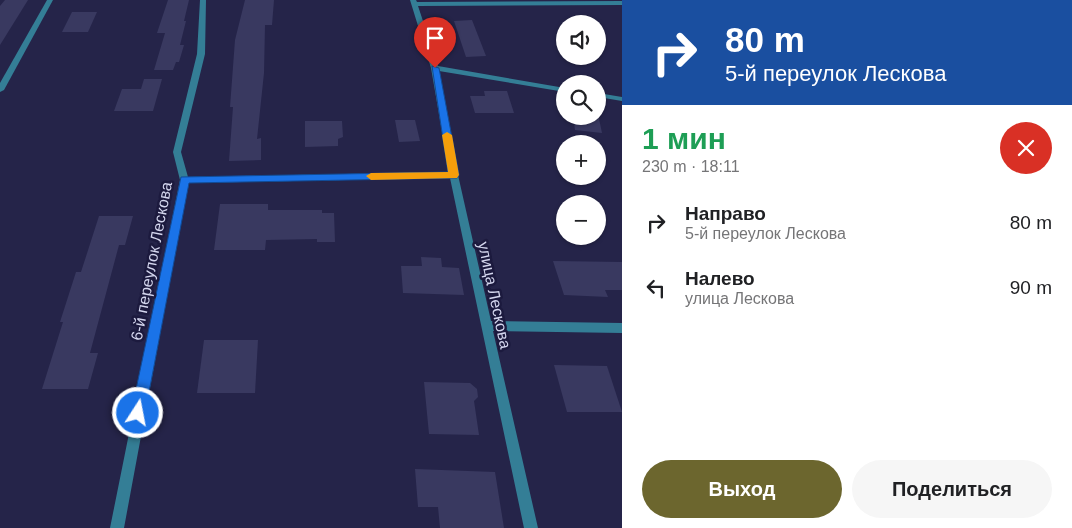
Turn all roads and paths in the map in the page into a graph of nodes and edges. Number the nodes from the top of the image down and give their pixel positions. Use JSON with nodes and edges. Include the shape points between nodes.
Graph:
{"nodes":[{"id":1,"x":50,"y":0,"type":"edge"},
{"id":2,"x":203,"y":0,"type":"edge"},
{"id":3,"x":413,"y":2,"type":"edge"},
{"id":4,"x":622,"y":3,"type":"edge"},
{"id":5,"x":435,"y":68,"type":"junction"},
{"id":6,"x":556,"y":88,"type":"edge"},
{"id":7,"x":0,"y":90,"type":"edge"},
{"id":8,"x":606,"y":96,"type":"edge"},
{"id":9,"x":622,"y":99,"type":"edge"},
{"id":10,"x":454,"y":175,"type":"junction"},
{"id":11,"x":184,"y":180,"type":"junction"},
{"id":12,"x":486,"y":326,"type":"junction"},
{"id":13,"x":622,"y":328,"type":"edge"},
{"id":14,"x":117,"y":528,"type":"edge"},
{"id":15,"x":531,"y":528,"type":"edge"}],
"edges":[{"from":1,"to":7,"type":"street"},
{"from":2,"to":11,"type":"street","name":"6-й переулок Лескова","via":[[202,54],[177,152]]},
{"from":3,"to":4,"type":"street"},
{"from":3,"to":5,"type":"street","name":"улица Лескова"},
{"from":5,"to":6,"type":"street"},
{"from":5,"to":10,"type":"street","name":"улица Лескова"},
{"from":8,"to":9,"type":"street"},
{"from":10,"to":11,"type":"street"},
{"from":10,"to":12,"type":"street","name":"улица Лескова"},
{"from":11,"to":14,"type":"street","name":"6-й переулок Лескова"},
{"from":12,"to":13,"type":"street"},
{"from":12,"to":15,"type":"street","name":"улица Лескова"}]}
